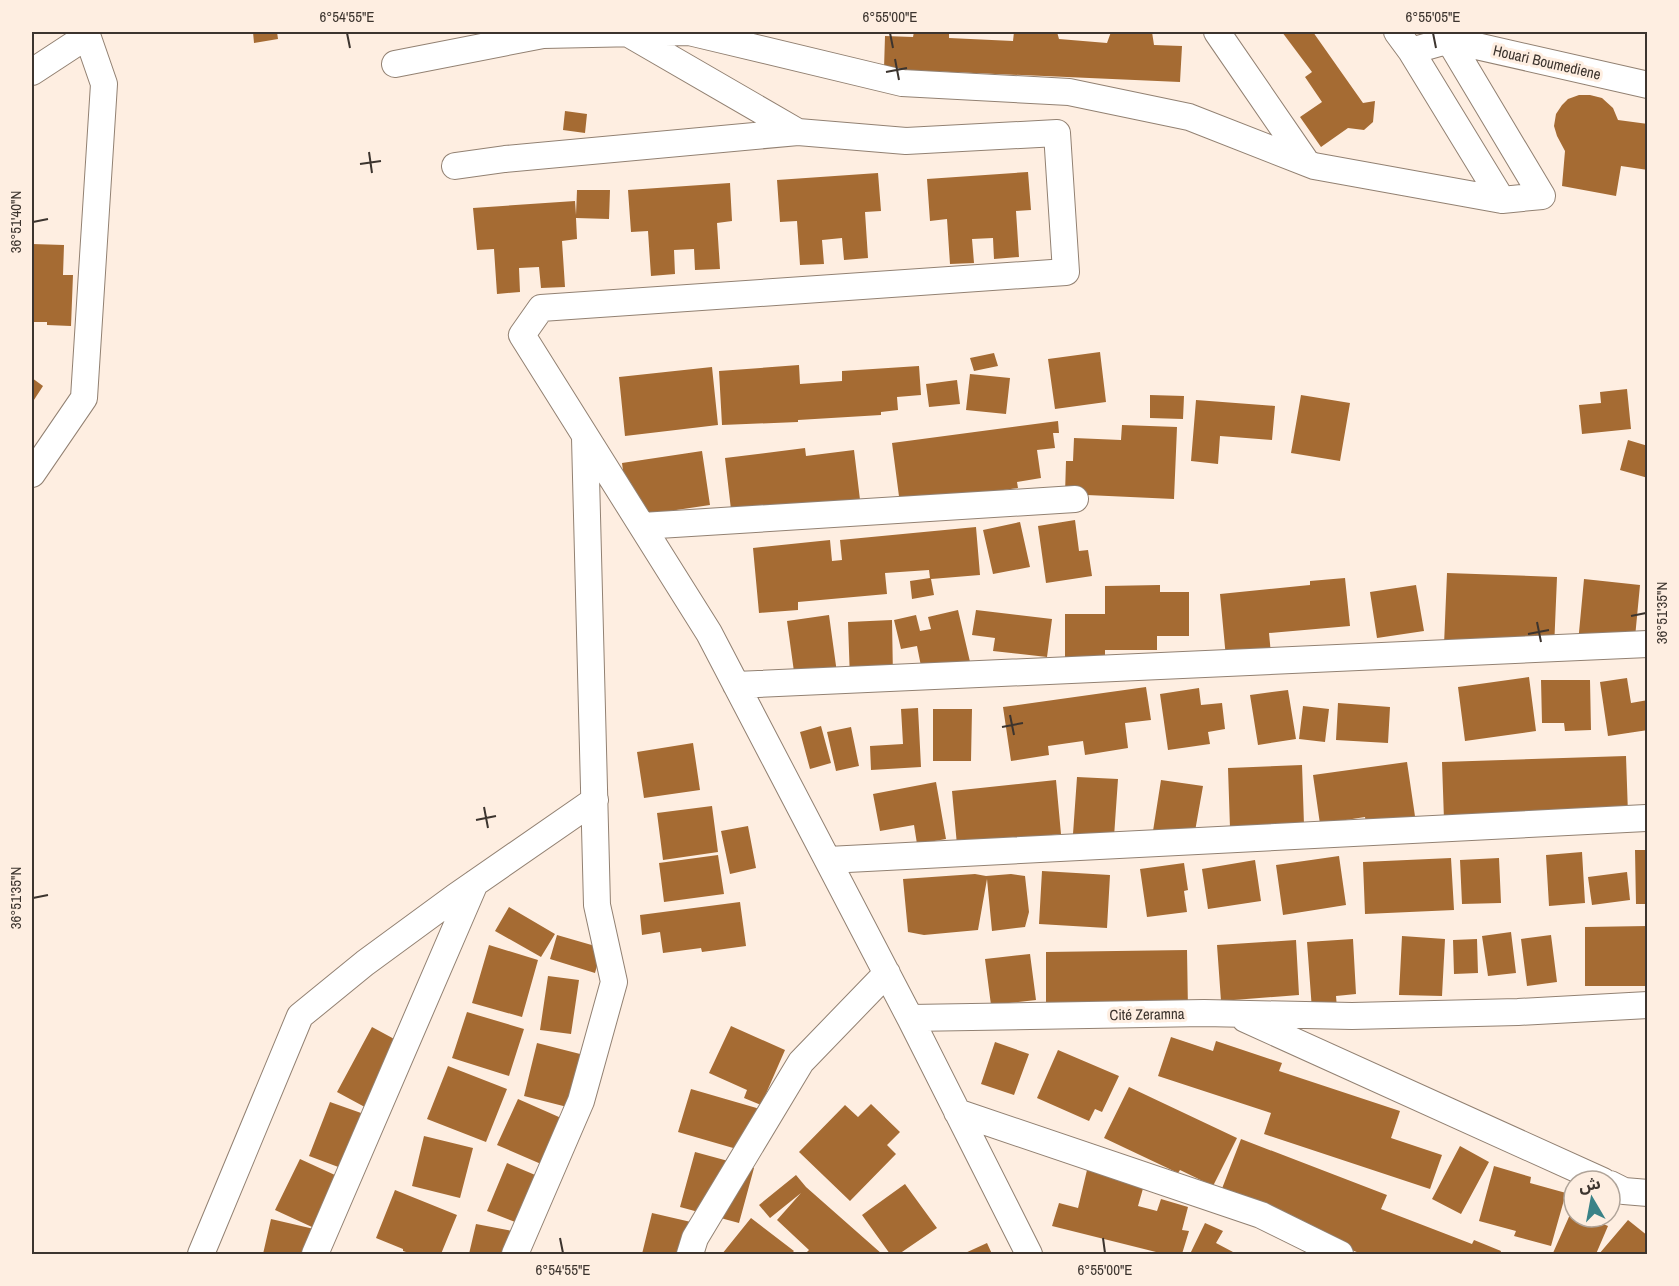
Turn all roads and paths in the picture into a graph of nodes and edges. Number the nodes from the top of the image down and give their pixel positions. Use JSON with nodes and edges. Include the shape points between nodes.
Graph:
{"nodes":[{"id":1,"x":1217,"y":32,"type":"edge"},
{"id":2,"x":627,"y":33,"type":"junction"},
{"id":3,"x":87,"y":34,"type":"edge"},
{"id":4,"x":1447,"y":36,"type":"edge"},
{"id":5,"x":1404,"y":41,"type":"edge"},
{"id":6,"x":395,"y":64,"type":"dead end"},
{"id":7,"x":32,"y":72,"type":"edge"},
{"id":8,"x":1647,"y":85,"type":"edge"},
{"id":9,"x":798,"y":132,"type":"junction"},
{"id":10,"x":1307,"y":163,"type":"junction"},
{"id":11,"x":455,"y":166,"type":"dead end"},
{"id":12,"x":1502,"y":200,"type":"junction"},
{"id":13,"x":585,"y":435,"type":"junction"},
{"id":14,"x":32,"y":474,"type":"edge"},
{"id":15,"x":1075,"y":499,"type":"dead end"},
{"id":16,"x":642,"y":526,"type":"junction"},
{"id":17,"x":1647,"y":644,"type":"edge"},
{"id":18,"x":736,"y":685,"type":"junction"},
{"id":19,"x":595,"y":800,"type":"junction"},
{"id":20,"x":1646,"y":818,"type":"dead end"},
{"id":21,"x":828,"y":860,"type":"junction"},
{"id":22,"x":475,"y":883,"type":"junction"},
{"id":23,"x":886,"y":973,"type":"junction"},
{"id":24,"x":1647,"y":1005,"type":"edge"},
{"id":25,"x":1234,"y":1014,"type":"junction"},
{"id":26,"x":910,"y":1018,"type":"junction"},
{"id":27,"x":957,"y":1112,"type":"junction"},
{"id":28,"x":1576,"y":1169,"type":"edge"},
{"id":29,"x":1622,"y":1190,"type":"edge"},
{"id":30,"x":1647,"y":1193,"type":"edge"},
{"id":31,"x":201,"y":1254,"type":"edge"},
{"id":32,"x":315,"y":1254,"type":"edge"},
{"id":33,"x":515,"y":1254,"type":"edge"},
{"id":34,"x":690,"y":1254,"type":"edge"},
{"id":35,"x":1029,"y":1254,"type":"edge"},
{"id":36,"x":1340,"y":1254,"type":"edge"}],
"edges":[{"from":1,"to":10,"type":"street"},
{"from":2,"to":6,"type":"street","via":[[543,35]]},
{"from":2,"to":9,"type":"street"},
{"from":2,"to":10,"type":"street","via":[[688,32],[902,83],[1069,92],[1189,117]]},
{"from":3,"to":7,"type":"street"},
{"from":3,"to":14,"type":"street","via":[[104,84],[84,398]]},
{"from":4,"to":5,"type":"street","name":"Houari Boumediene"},
{"from":4,"to":8,"type":"street","name":"Houari Boumediene"},
{"from":4,"to":12,"type":"street","via":[[1542,196]]},
{"from":5,"to":12,"type":"street"},
{"from":9,"to":11,"type":"street"},
{"from":9,"to":13,"type":"street","via":[[906,141],[1057,133],[1066,272],[541,308],[522,335]]},
{"from":10,"to":12,"type":"street"},
{"from":13,"to":16,"type":"street"},
{"from":13,"to":19,"type":"street"},
{"from":15,"to":16,"type":"street"},
{"from":16,"to":18,"type":"street","via":[[709,633]]},
{"from":17,"to":18,"type":"street"},
{"from":18,"to":21,"type":"street"},
{"from":19,"to":22,"type":"street"},
{"from":19,"to":33,"type":"street","via":[[597,905],[614,982],[581,1101]]},
{"from":20,"to":21,"type":"street"},
{"from":21,"to":23,"type":"street"},
{"from":22,"to":31,"type":"street","via":[[300,1016]]},
{"from":22,"to":32,"type":"street"},
{"from":23,"to":26,"type":"street"},
{"from":23,"to":34,"type":"street","via":[[801,1062],[695,1238]]},
{"from":24,"to":25,"type":"street","name":"Cité Zeramna","via":[[1364,1016]]},
{"from":25,"to":26,"type":"street","name":"Cité Zeramna"},
{"from":25,"to":28,"type":"street"},
{"from":26,"to":27,"type":"street"},
{"from":27,"to":35,"type":"street"},
{"from":27,"to":36,"type":"street","via":[[1261,1215]]},
{"from":29,"to":30,"type":"street"}]}
